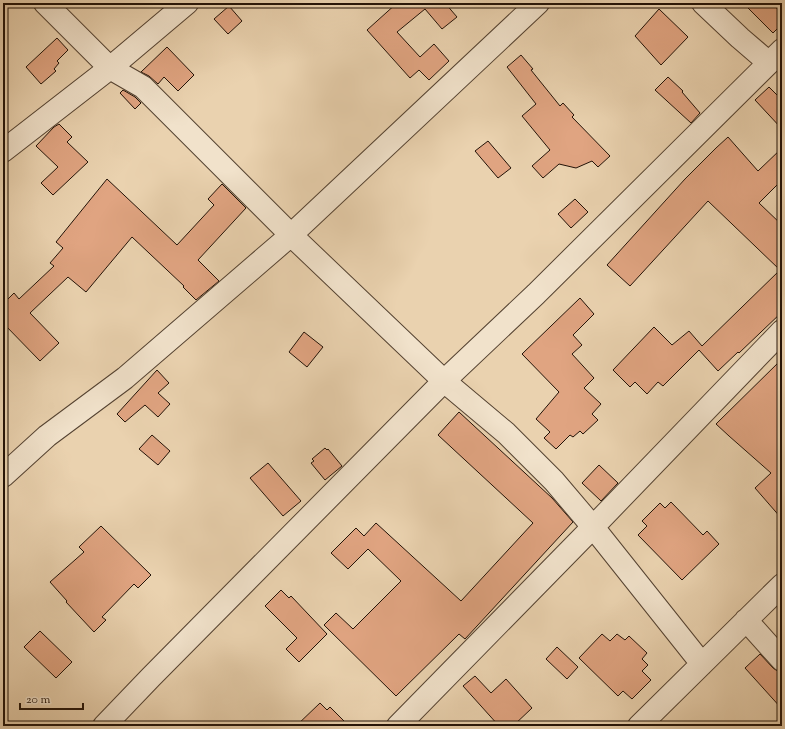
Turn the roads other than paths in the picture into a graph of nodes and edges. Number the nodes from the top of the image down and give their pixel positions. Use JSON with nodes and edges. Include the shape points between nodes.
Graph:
{"nodes":[{"id":1,"x":45,"y":3,"type":"edge"},
{"id":2,"x":187,"y":3,"type":"edge"},
{"id":3,"x":538,"y":3,"type":"edge"},
{"id":4,"x":703,"y":3,"type":"edge"},
{"id":5,"x":776,"y":56,"type":"edge"},
{"id":6,"x":110,"y":68,"type":"junction"},
{"id":7,"x":3,"y":152,"type":"edge"},
{"id":8,"x":291,"y":235,"type":"junction"},
{"id":9,"x":782,"y":331,"type":"edge"},
{"id":10,"x":444,"y":381,"type":"junction"},
{"id":11,"x":3,"y":476,"type":"edge"},
{"id":12,"x":593,"y":527,"type":"junction"},
{"id":13,"x":782,"y":585,"type":"edge"},
{"id":14,"x":746,"y":620,"type":"junction"},
{"id":15,"x":782,"y":660,"type":"edge"},
{"id":16,"x":702,"y":664,"type":"junction"},
{"id":17,"x":104,"y":726,"type":"edge"},
{"id":18,"x":398,"y":726,"type":"edge"},
{"id":19,"x":639,"y":726,"type":"edge"}],
"edges":[{"from":1,"to":6,"type":"street"},
{"from":2,"to":6,"type":"street"},
{"from":3,"to":8,"type":"street"},
{"from":4,"to":5,"type":"street","via":[[740,38]]},
{"from":5,"to":10,"type":"street","via":[[536,294]]},
{"from":6,"to":7,"type":"street"},
{"from":6,"to":8,"type":"street","via":[[143,87]]},
{"from":8,"to":10,"type":"street"},
{"from":8,"to":11,"type":"street","via":[[126,378],[47,436]]},
{"from":9,"to":12,"type":"street"},
{"from":10,"to":12,"type":"street","via":[[506,434],[554,481]]},
{"from":10,"to":17,"type":"street"},
{"from":12,"to":16,"type":"street"},
{"from":12,"to":18,"type":"street"},
{"from":13,"to":14,"type":"street"},
{"from":14,"to":15,"type":"street"},
{"from":14,"to":16,"type":"street"},
{"from":16,"to":19,"type":"street"}]}
